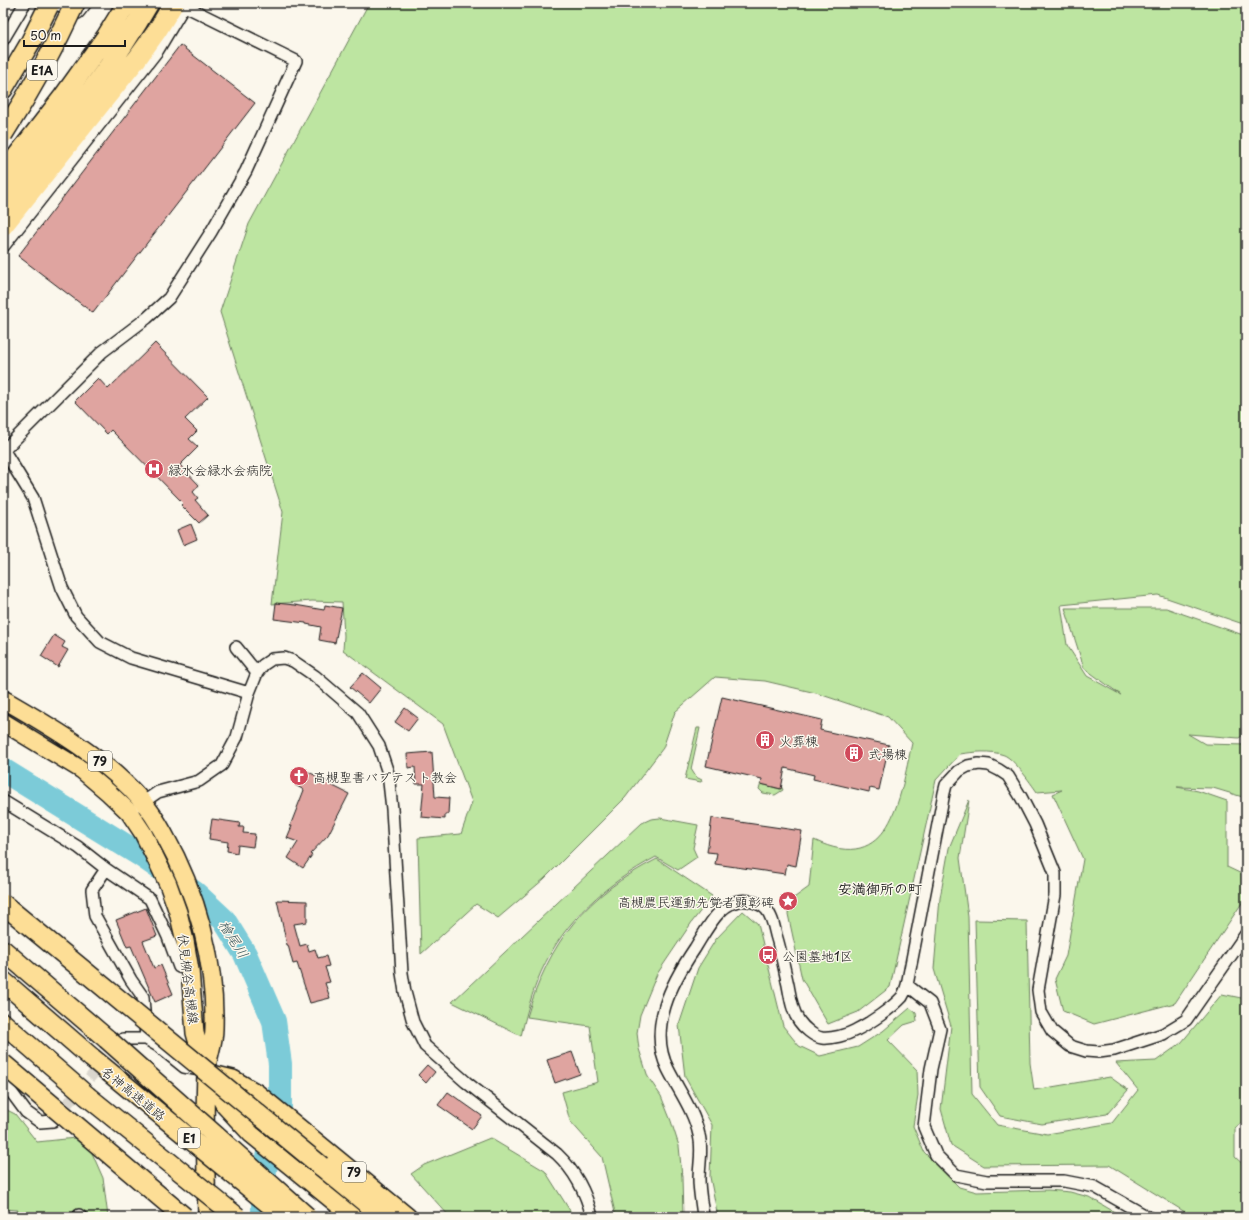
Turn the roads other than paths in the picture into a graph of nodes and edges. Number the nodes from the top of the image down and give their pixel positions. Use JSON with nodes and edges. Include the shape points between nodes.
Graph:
{"nodes":[{"id":1,"x":25,"y":3,"type":"edge"},
{"id":2,"x":50,"y":3,"type":"edge"},
{"id":3,"x":54,"y":3,"type":"edge"},
{"id":4,"x":74,"y":3,"type":"edge"},
{"id":5,"x":86,"y":3,"type":"edge"},
{"id":6,"x":127,"y":3,"type":"edge"},
{"id":7,"x":149,"y":3,"type":"edge"},
{"id":8,"x":181,"y":4,"type":"edge"},
{"id":9,"x":3,"y":40,"type":"edge"},
{"id":10,"x":3,"y":89,"type":"edge"},
{"id":11,"x":3,"y":134,"type":"edge"},
{"id":12,"x":3,"y":174,"type":"edge"},
{"id":13,"x":3,"y":203,"type":"edge"},
{"id":14,"x":3,"y":226,"type":"edge"},
{"id":15,"x":3,"y":247,"type":"edge"},
{"id":16,"x":4,"y":449,"type":"edge"},
{"id":17,"x":236,"y":647,"type":"dead end"},
{"id":18,"x":257,"y":673,"type":"junction"},
{"id":19,"x":249,"y":693,"type":"junction"},
{"id":20,"x":3,"y":699,"type":"edge"},
{"id":21,"x":3,"y":722,"type":"edge"},
{"id":22,"x":3,"y":801,"type":"edge"},
{"id":23,"x":143,"y":802,"type":"junction"},
{"id":24,"x":128,"y":812,"type":"junction"},
{"id":25,"x":106,"y":869,"type":"junction"},
{"id":26,"x":3,"y":904,"type":"edge"},
{"id":27,"x":1246,"y":934,"type":"edge"},
{"id":28,"x":3,"y":950,"type":"edge"},
{"id":29,"x":190,"y":970,"type":"junction"},
{"id":30,"x":3,"y":981,"type":"edge"},
{"id":31,"x":907,"y":985,"type":"junction"},
{"id":32,"x":3,"y":1023,"type":"edge"},
{"id":33,"x":115,"y":1039,"type":"junction"},
{"id":34,"x":146,"y":1039,"type":"junction"},
{"id":35,"x":3,"y":1064,"type":"edge"},
{"id":36,"x":206,"y":1072,"type":"junction"},
{"id":37,"x":3,"y":1081,"type":"edge"},
{"id":38,"x":53,"y":1121,"type":"dead end"},
{"id":39,"x":184,"y":1217,"type":"edge"},
{"id":40,"x":207,"y":1217,"type":"edge"},
{"id":41,"x":237,"y":1217,"type":"edge"},
{"id":42,"x":285,"y":1217,"type":"edge"},
{"id":43,"x":307,"y":1217,"type":"edge"},
{"id":44,"x":353,"y":1217,"type":"edge"},
{"id":45,"x":383,"y":1217,"type":"edge"},
{"id":46,"x":408,"y":1217,"type":"edge"},
{"id":47,"x":592,"y":1217,"type":"edge"},
{"id":48,"x":703,"y":1217,"type":"edge"},
{"id":49,"x":1148,"y":1217,"type":"edge"}],
"edges":[{"from":1,"to":9,"type":"street"},
{"from":2,"to":10,"type":"highway","number":"E1A"},
{"from":3,"to":5,"type":"street","via":[[78,13]]},
{"from":4,"to":11,"type":"highway","number":"E1A","bridge":true,"via":[[50,56]]},
{"from":6,"to":12,"type":"highway","via":[[76,79]]},
{"from":7,"to":13,"type":"highway","via":[[112,62]]},
{"from":8,"to":14,"type":"highway"},
{"from":8,"to":15,"type":"street","via":[[158,50]]},
{"from":8,"to":16,"type":"street","via":[[296,61],[246,171],[169,298],[102,352]]},
{"from":16,"to":19,"type":"street","via":[[33,498],[62,588],[76,616],[100,642],[131,658]]},
{"from":17,"to":18,"type":"street"},
{"from":18,"to":19,"type":"street"},
{"from":18,"to":47,"type":"street","via":[[272,659],[284,658],[293,661],[315,676],[358,713],[379,746],[388,773],[402,973],[413,1022],[425,1046],[567,1164],[576,1174],[584,1190]]},
{"from":19,"to":23,"type":"street","via":[[237,737],[222,765],[199,781],[158,792]]},
{"from":20,"to":23,"type":"main road","name":"伏見柳谷高槻線","number":"79","via":[[97,758]]},
{"from":21,"to":24,"type":"main road","name":"伏見柳谷高槻線","number":"79","via":[[82,770]]},
{"from":22,"to":25,"type":"street","via":[[78,847]]},
{"from":23,"to":24,"type":"street"},
{"from":23,"to":36,"type":"main road","name":"伏見柳谷高槻線","number":"79","via":[[172,849],[198,912],[212,987],[214,1030]]},
{"from":24,"to":29,"type":"main road","name":"伏見柳谷高槻線","number":"79","via":[[143,833],[168,884],[178,912]]},
{"from":25,"to":29,"type":"street","via":[[150,899],[179,967]]},
{"from":25,"to":34,"type":"street","via":[[92,890],[95,916],[143,997]]},
{"from":26,"to":45,"type":"highway","bridge":true},
{"from":27,"to":31,"type":"street","via":[[1186,1020],[1175,1028],[1114,1050],[1086,1051],[1070,1046],[1052,1032],[1040,1012],[1038,990],[1055,895],[1056,873],[1035,824],[1008,776],[988,765],[978,764],[958,771],[946,786]]},
{"from":28,"to":33,"type":"highway"},
{"from":29,"to":36,"type":"main road","name":"伏見柳谷高槻線","number":"79","via":[[195,1033]]},
{"from":30,"to":42,"type":"highway","name":"名神高速道路","number":"E1","bridge":true},
{"from":31,"to":48,"type":"street","via":[[903,996],[895,1004],[855,1031],[820,1038],[799,1020],[794,1010],[770,915],[765,908],[747,900],[726,905],[687,959],[668,994],[660,1036],[667,1068],[693,1113],[699,1135],[702,1152],[699,1179]]},
{"from":31,"to":49,"type":"street","via":[[930,1003],[940,1029],[931,1070],[924,1127],[936,1155],[956,1175],[986,1181],[1064,1181],[1095,1187]]},
{"from":32,"to":41,"type":"highway","number":"E1","bridge":true,"via":[[87,1096]]},
{"from":33,"to":34,"type":"street"},
{"from":33,"to":43,"type":"highway","bridge":true},
{"from":34,"to":36,"type":"street","via":[[184,1066]]},
{"from":35,"to":39,"type":"highway","bridge":true},
{"from":36,"to":40,"type":"main road","name":"伏見柳谷高槻線","number":"79"},
{"from":36,"to":44,"type":"main road","name":"伏見柳谷高槻線","number":"79","via":[[224,1106],[251,1134]]},
{"from":36,"to":46,"type":"main road","number":"79","via":[[233,1080],[257,1093]]},
{"from":37,"to":38,"type":"street","via":[[26,1112],[40,1122]]}]}
